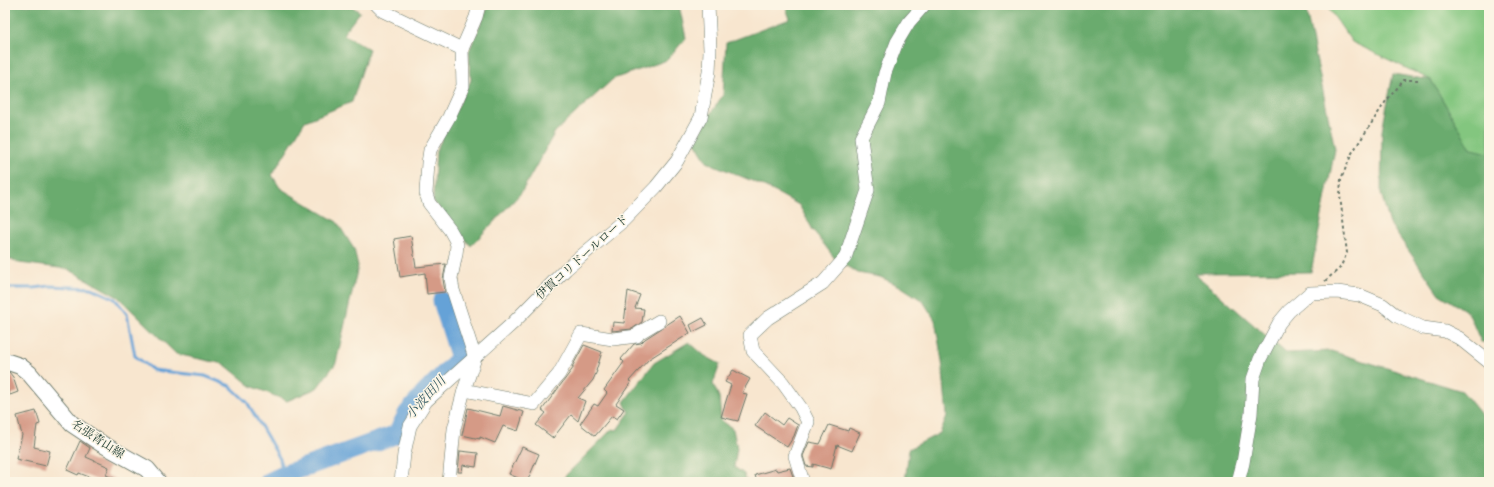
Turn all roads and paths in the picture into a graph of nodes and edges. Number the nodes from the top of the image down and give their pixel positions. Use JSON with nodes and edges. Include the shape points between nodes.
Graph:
{"nodes":[{"id":1,"x":377,"y":5,"type":"edge"},
{"id":2,"x":479,"y":5,"type":"edge"},
{"id":3,"x":708,"y":5,"type":"edge"},
{"id":4,"x":924,"y":5,"type":"edge"},
{"id":5,"x":462,"y":49,"type":"junction"},
{"id":6,"x":1418,"y":80,"type":"dead end"},
{"id":7,"x":1310,"y":293,"type":"junction"},
{"id":8,"x":659,"y":321,"type":"dead end"},
{"id":9,"x":475,"y":358,"type":"junction"},
{"id":10,"x":5,"y":361,"type":"edge"},
{"id":11,"x":1489,"y":362,"type":"edge"},
{"id":12,"x":464,"y":390,"type":"junction"},
{"id":13,"x":158,"y":482,"type":"edge"},
{"id":14,"x":401,"y":482,"type":"edge"},
{"id":15,"x":449,"y":482,"type":"edge"},
{"id":16,"x":803,"y":482,"type":"edge"},
{"id":17,"x":1238,"y":482,"type":"edge"}],
"edges":[{"from":1,"to":5,"type":"street","via":[[383,11]]},
{"from":2,"to":5,"type":"street"},
{"from":3,"to":9,"type":"street","name":"伊賀コリドールロード","via":[[709,72],[700,117],[677,161],[656,188],[624,220],[566,269]]},
{"from":4,"to":16,"type":"street","via":[[909,22],[897,42],[885,73],[879,103],[860,138],[868,190],[845,258],[823,283],[768,318],[750,335],[752,351],[783,383],[808,422],[795,456]]},
{"from":5,"to":9,"type":"street","via":[[463,86],[450,116],[430,150],[426,193],[428,203],[450,230],[457,245],[452,278],[453,290]]},
{"from":6,"to":7,"type":"path","via":[[1404,80],[1386,101],[1352,153],[1341,179],[1340,196],[1347,253],[1340,268]]},
{"from":7,"to":11,"type":"street","via":[[1336,292],[1359,295],[1383,305],[1397,316],[1422,328],[1445,331],[1459,338]]},
{"from":7,"to":17,"type":"street","via":[[1279,323],[1260,359],[1253,379],[1251,414]]},
{"from":8,"to":12,"type":"street","via":[[637,336],[613,339],[581,334],[559,374],[534,404]]},
{"from":9,"to":12,"type":"street"},
{"from":9,"to":14,"type":"street","name":"伊賀コリドールロード","via":[[426,401],[410,426]]},
{"from":10,"to":13,"type":"main road","name":"名張青山線","via":[[20,366],[29,373],[72,424],[147,469]]},
{"from":12,"to":15,"type":"street","via":[[454,429]]}]}
